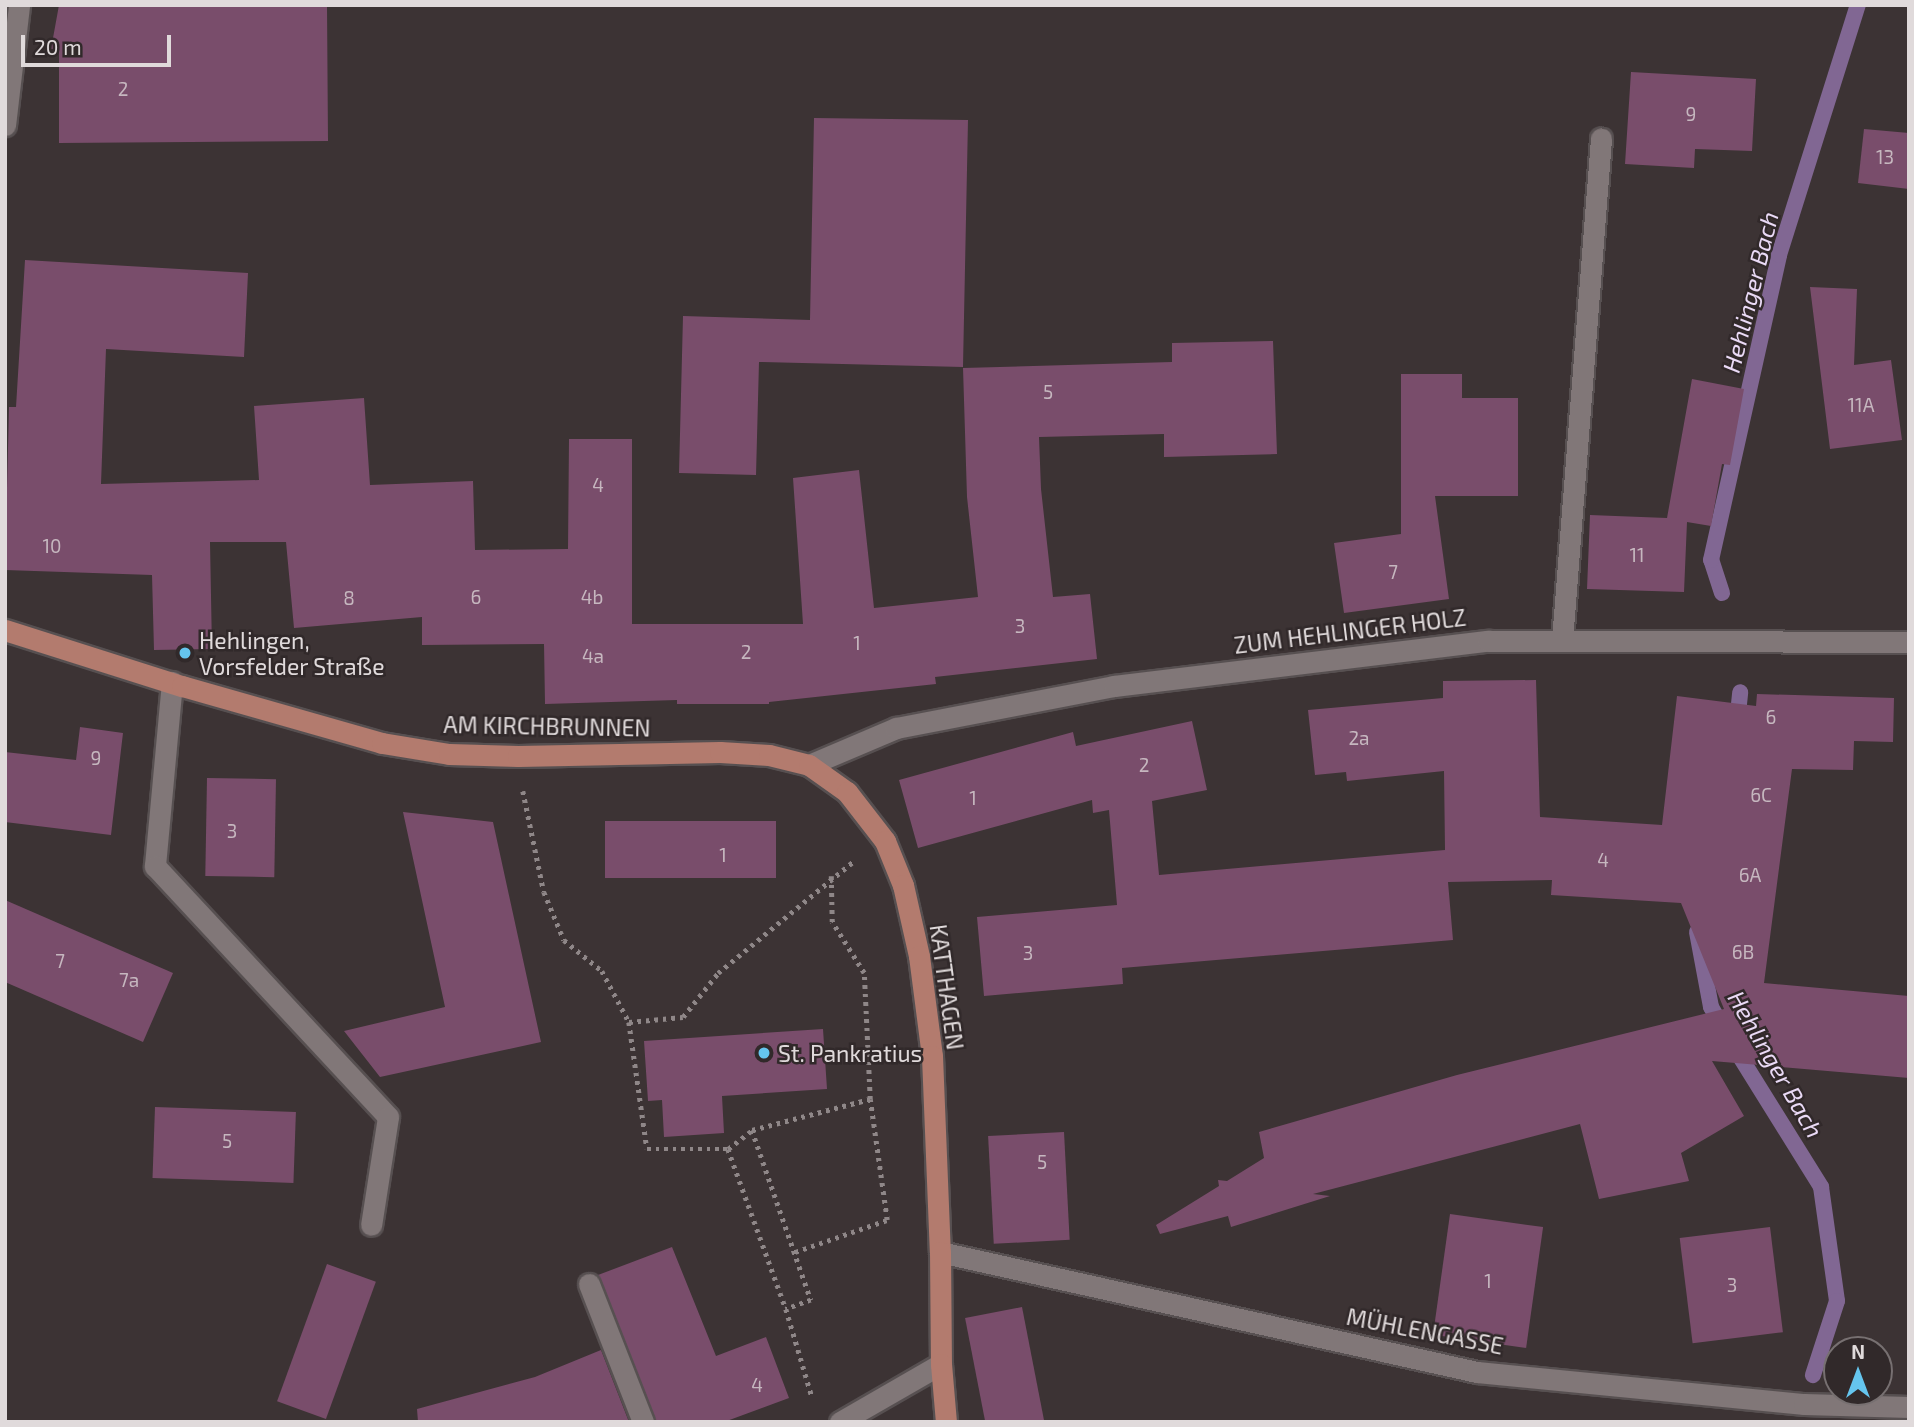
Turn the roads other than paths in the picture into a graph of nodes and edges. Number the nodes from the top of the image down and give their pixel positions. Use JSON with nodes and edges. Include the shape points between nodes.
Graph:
{"nodes":[{"id":1,"x":19,"y":5,"type":"edge"},
{"id":2,"x":5,"y":125,"type":"edge"},
{"id":3,"x":1601,"y":139,"type":"dead end"},
{"id":4,"x":5,"y":630,"type":"edge"},
{"id":5,"x":1562,"y":641,"type":"junction"},
{"id":6,"x":1909,"y":642,"type":"edge"},
{"id":7,"x":172,"y":682,"type":"junction"},
{"id":8,"x":809,"y":765,"type":"junction"},
{"id":9,"x":371,"y":1226,"type":"dead end"},
{"id":10,"x":940,"y":1252,"type":"junction"},
{"id":11,"x":589,"y":1283,"type":"dead end"},
{"id":12,"x":940,"y":1364,"type":"junction"},
{"id":13,"x":1909,"y":1407,"type":"edge"},
{"id":14,"x":643,"y":1422,"type":"edge"},
{"id":15,"x":840,"y":1422,"type":"edge"},
{"id":16,"x":946,"y":1422,"type":"edge"}],
"edges":[{"from":1,"to":2,"type":"street"},
{"from":3,"to":5,"type":"street"},
{"from":4,"to":7,"type":"main road","name":"AM KIRCHBRUNNEN"},
{"from":5,"to":6,"type":"street","name":"ZUM HEHLINGER HOLZ"},
{"from":5,"to":8,"type":"street","name":"ZUM HEHLINGER HOLZ","via":[[1488,641],[1114,685],[896,728]]},
{"from":7,"to":8,"type":"main road","name":"AM KIRCHBRUNNEN","via":[[382,743],[449,754],[720,752],[769,754]]},
{"from":7,"to":9,"type":"street","via":[[155,866],[388,1117]]},
{"from":8,"to":10,"type":"main road","name":"KATTHAGEN","via":[[847,792],[886,841],[904,885],[932,1056]]},
{"from":10,"to":12,"type":"main road","name":"KATTHAGEN"},
{"from":10,"to":13,"type":"street","name":"MÜHLENGASSE","via":[[1477,1372],[1804,1404]]},
{"from":11,"to":14,"type":"street"},
{"from":12,"to":15,"type":"street"},
{"from":12,"to":16,"type":"main road","name":"KATTHAGEN"}]}
